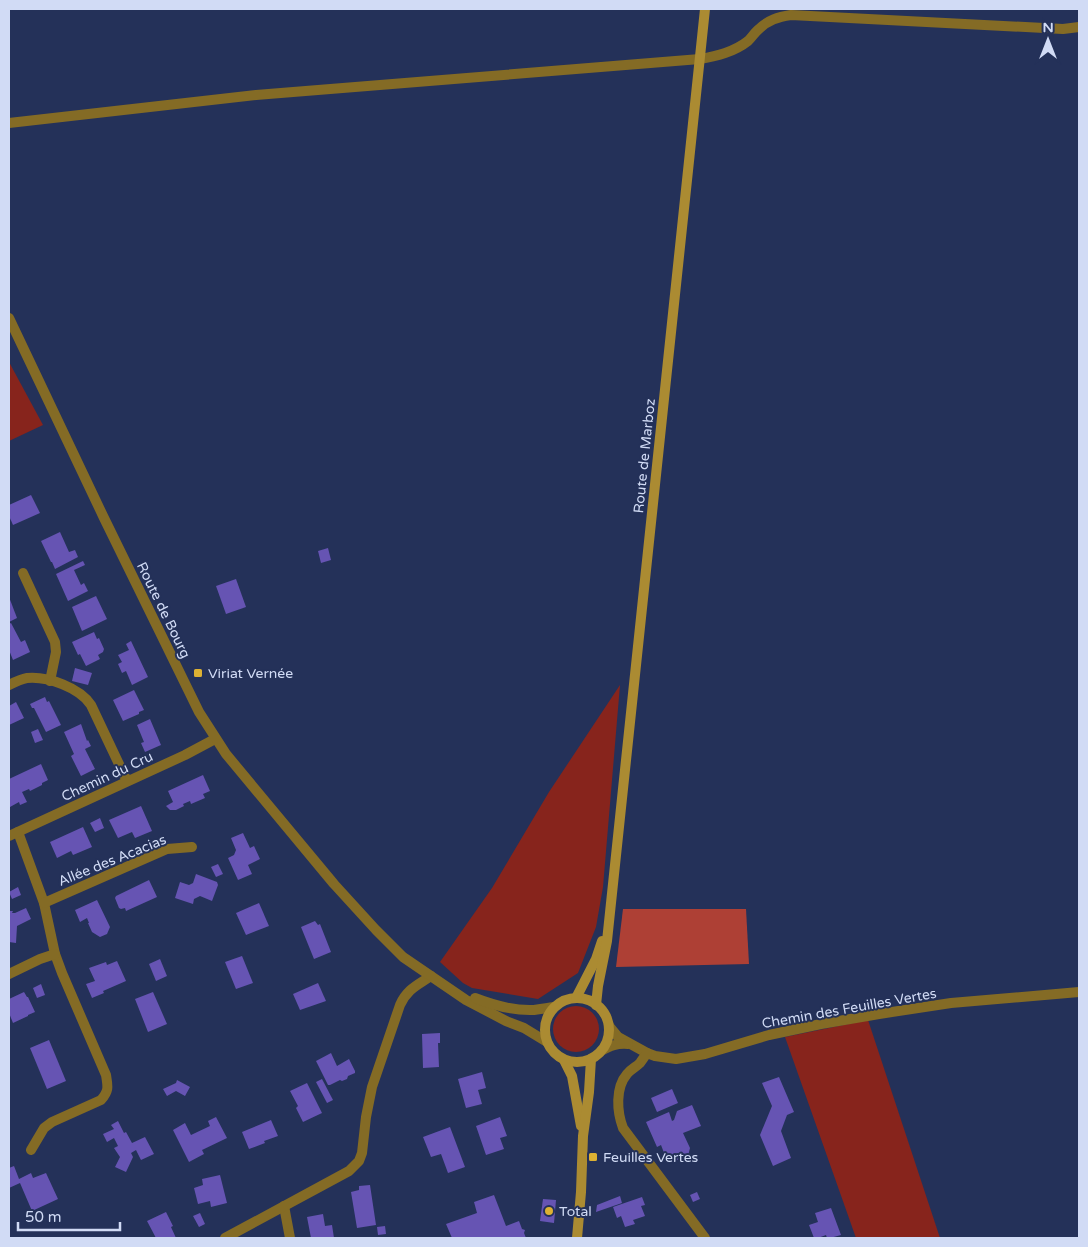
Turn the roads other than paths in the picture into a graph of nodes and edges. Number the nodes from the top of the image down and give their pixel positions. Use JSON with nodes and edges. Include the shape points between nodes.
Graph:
{"nodes":[{"id":1,"x":705,"y":9,"type":"edge"},
{"id":2,"x":1079,"y":27,"type":"edge"},
{"id":3,"x":700,"y":59,"type":"junction"},
{"id":4,"x":9,"y":123,"type":"edge"},
{"id":5,"x":9,"y":318,"type":"edge"},
{"id":6,"x":23,"y":573,"type":"dead end"},
{"id":7,"x":50,"y":681,"type":"junction"},
{"id":8,"x":9,"y":685,"type":"edge"},
{"id":9,"x":215,"y":739,"type":"junction"},
{"id":10,"x":127,"y":781,"type":"junction"},
{"id":11,"x":13,"y":834,"type":"edge"},
{"id":12,"x":192,"y":847,"type":"dead end"},
{"id":13,"x":44,"y":903,"type":"junction"},
{"id":14,"x":611,"y":906,"type":"junction"},
{"id":15,"x":55,"y":954,"type":"junction"},
{"id":16,"x":9,"y":974,"type":"edge"},
{"id":17,"x":431,"y":976,"type":"junction"},
{"id":18,"x":448,"y":987,"type":"junction"},
{"id":19,"x":1079,"y":992,"type":"edge"},
{"id":20,"x":576,"y":998,"type":"junction"},
{"id":21,"x":596,"y":1004,"type":"junction"},
{"id":22,"x":554,"y":1007,"type":"junction"},
{"id":23,"x":609,"y":1026,"type":"junction"},
{"id":24,"x":547,"y":1042,"type":"junction"},
{"id":25,"x":629,"y":1044,"type":"junction"},
{"id":26,"x":601,"y":1051,"type":"junction"},
{"id":27,"x":647,"y":1053,"type":"junction"},
{"id":28,"x":592,"y":1059,"type":"junction"},
{"id":29,"x":564,"y":1060,"type":"junction"},
{"id":30,"x":583,"y":1136,"type":"junction"},
{"id":31,"x":31,"y":1150,"type":"dead end"},
{"id":32,"x":284,"y":1206,"type":"junction"},
{"id":33,"x":225,"y":1238,"type":"edge"},
{"id":34,"x":290,"y":1238,"type":"edge"},
{"id":35,"x":577,"y":1238,"type":"edge"},
{"id":36,"x":705,"y":1238,"type":"edge"}],
"edges":[{"from":1,"to":3,"type":"main road","name":"Route de Marboz"},
{"from":2,"to":3,"type":"street","via":[[1063,29],[791,15],[769,21],[748,40],[721,55]]},
{"from":3,"to":4,"type":"street","via":[[256,95]]},
{"from":3,"to":14,"type":"main road","name":"Route de Marboz"},
{"from":5,"to":9,"type":"street","name":"Route de Bourg","via":[[140,592]]},
{"from":6,"to":7,"type":"street","via":[[55,642]]},
{"from":7,"to":8,"type":"street","via":[[28,678]]},
{"from":7,"to":10,"type":"street","via":[[79,692],[92,705]]},
{"from":9,"to":10,"type":"street","name":"Chemin du Cru"},
{"from":9,"to":17,"type":"street","name":"Route de Bourg","via":[[334,884],[403,957]]},
{"from":10,"to":11,"type":"street","name":"Chemin du Cru"},
{"from":11,"to":13,"type":"street"},
{"from":12,"to":13,"type":"street","name":"Allée des Acacias","via":[[168,849]]},
{"from":13,"to":15,"type":"street"},
{"from":14,"to":20,"type":"main road","name":"Route de Marboz","via":[[596,959]]},
{"from":14,"to":21,"type":"main road","name":"Route de Marboz"},
{"from":15,"to":16,"type":"street"},
{"from":15,"to":31,"type":"street","via":[[108,1085],[101,1100],[44,1128]]},
{"from":17,"to":18,"type":"street","name":"Route de Bourg"},
{"from":17,"to":32,"type":"street","via":[[410,990],[400,1005],[372,1087],[359,1161],[349,1171]]},
{"from":18,"to":22,"type":"street","name":"Route de Bourg","via":[[490,1004],[510,1008],[533,1010]]},
{"from":18,"to":24,"type":"street","name":"Route de Bourg","via":[[466,1000]]},
{"from":19,"to":27,"type":"street","name":"Chemin des Feuilles Vertes","via":[[951,1003],[879,1014],[769,1035],[688,1058],[665,1058]]},
{"from":20,"to":21,"type":"main road"},
{"from":20,"to":22,"type":"main road"},
{"from":21,"to":23,"type":"main road"},
{"from":22,"to":24,"type":"main road","via":[[545,1024]]},
{"from":23,"to":25,"type":"street","name":"Chemin des Feuilles Vertes"},
{"from":23,"to":26,"type":"main road","via":[[606,1044]]},
{"from":24,"to":29,"type":"main road","via":[[551,1050]]},
{"from":25,"to":26,"type":"street","via":[[618,1043]]},
{"from":25,"to":27,"type":"street","name":"Chemin des Feuilles Vertes"},
{"from":26,"to":28,"type":"main road"},
{"from":27,"to":36,"type":"street","via":[[623,1080],[619,1119]]},
{"from":28,"to":29,"type":"main road","via":[[583,1062]]},
{"from":28,"to":30,"type":"main road"},
{"from":29,"to":30,"type":"main road","via":[[572,1076]]},
{"from":30,"to":35,"type":"main road"},
{"from":32,"to":33,"type":"street"},
{"from":32,"to":34,"type":"street"}]}
